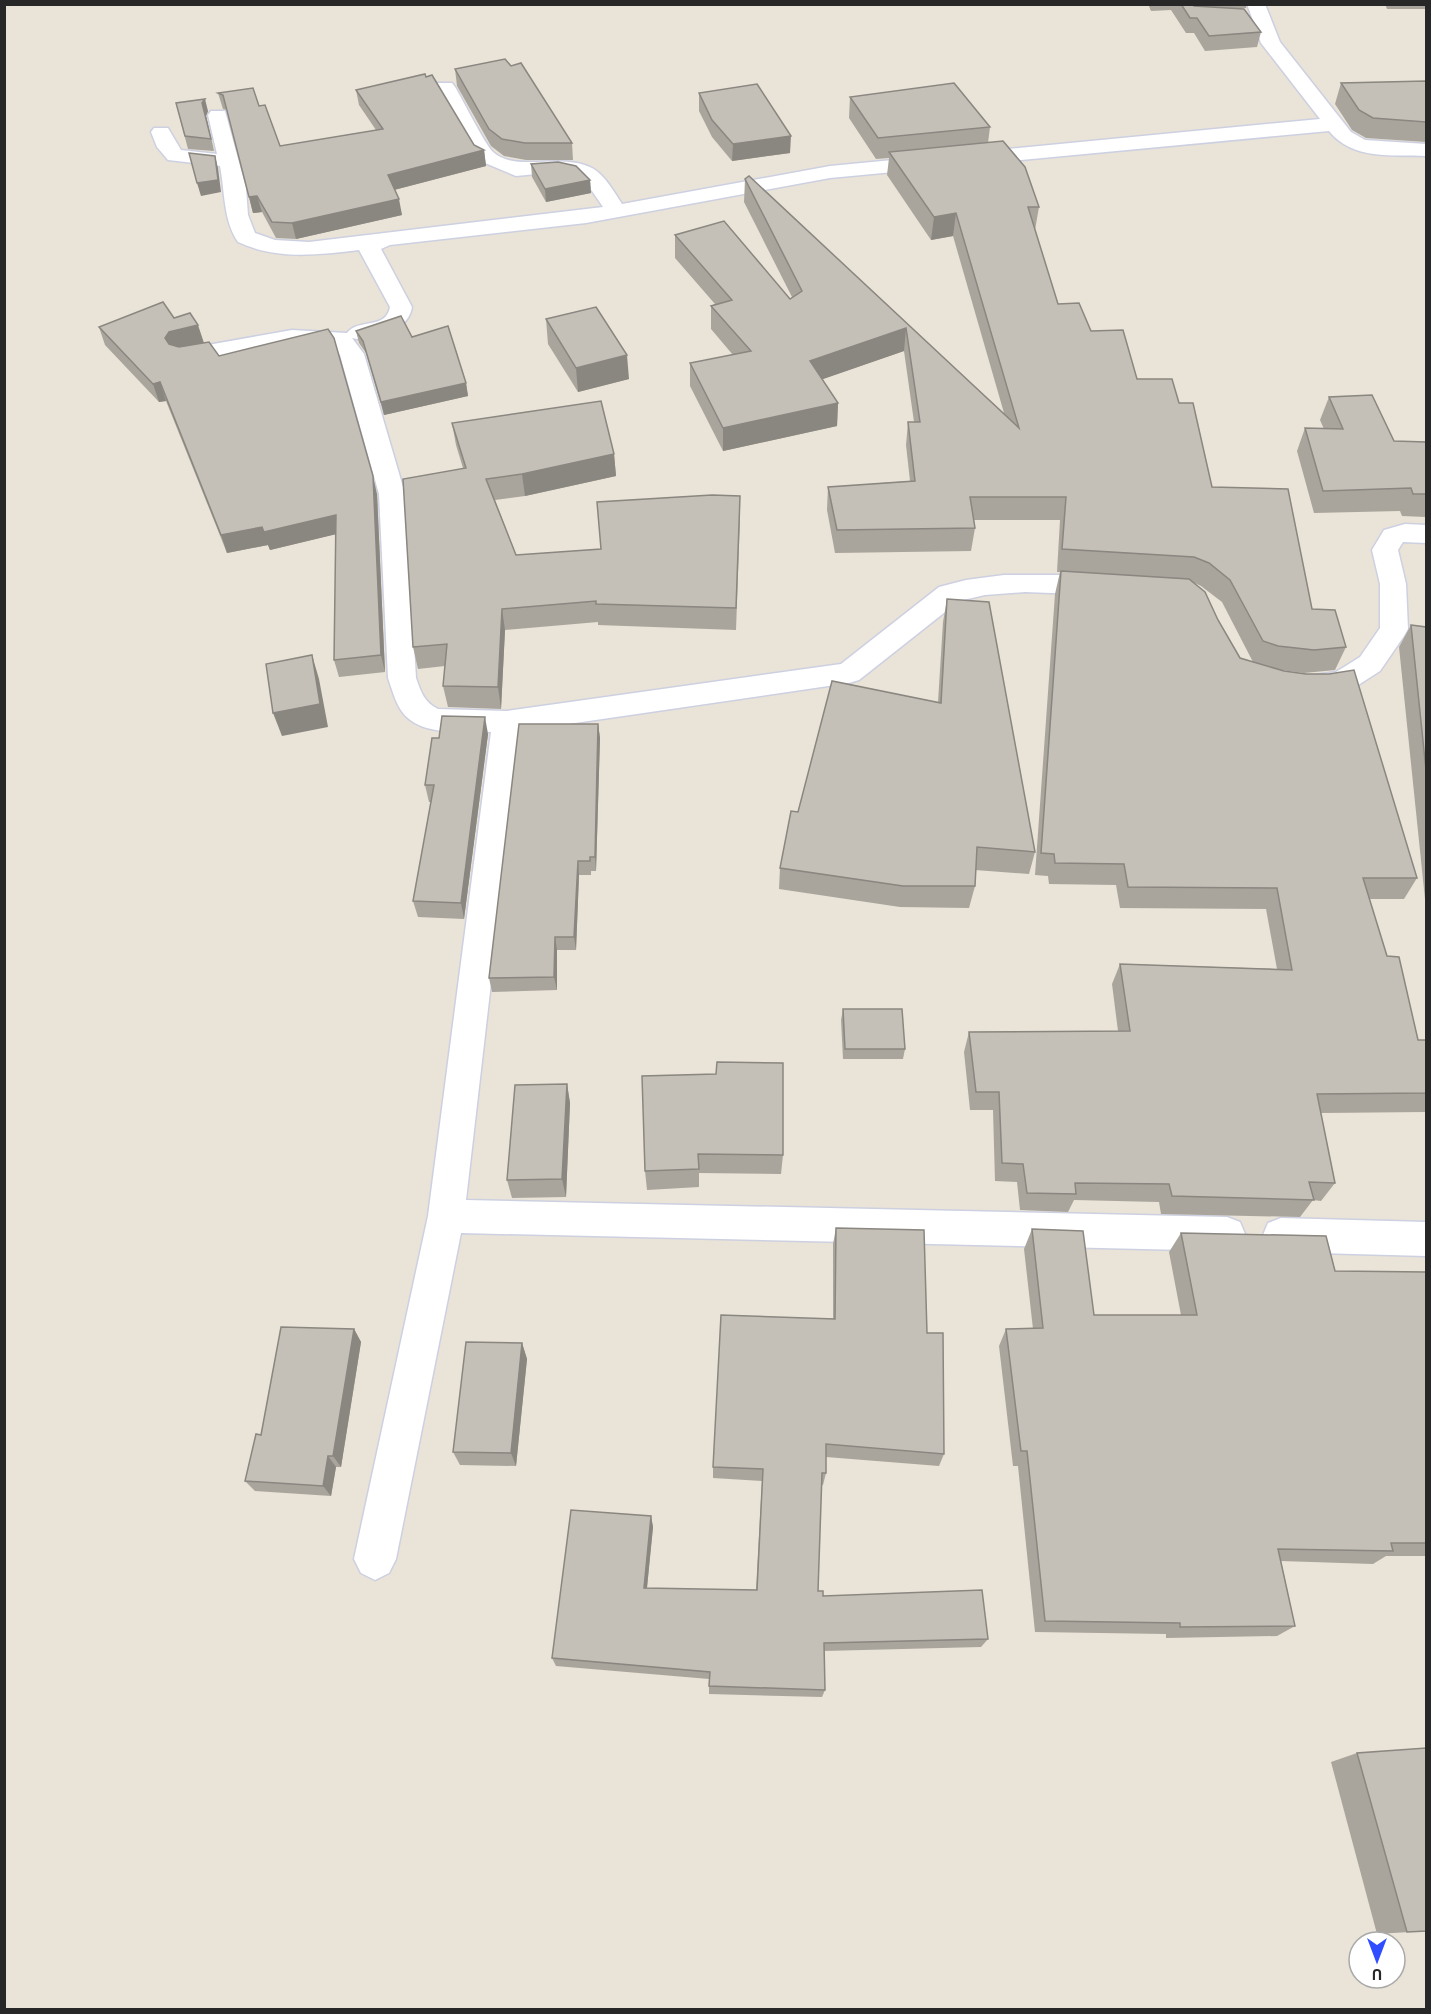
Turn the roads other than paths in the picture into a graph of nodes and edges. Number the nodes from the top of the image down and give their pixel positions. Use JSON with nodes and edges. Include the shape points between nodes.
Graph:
{"nodes":[{"id":1,"x":1258,"y":10,"type":"edge"},
{"id":2,"x":1240,"y":16,"type":"edge"},
{"id":3,"x":445,"y":87,"type":"dead end"},
{"id":4,"x":218,"y":115,"type":"dead end"},
{"id":5,"x":1334,"y":124,"type":"junction"},
{"id":6,"x":161,"y":132,"type":"dead end"},
{"id":7,"x":1426,"y":150,"type":"edge"},
{"id":8,"x":228,"y":161,"type":"junction"},
{"id":9,"x":616,"y":211,"type":"junction"},
{"id":10,"x":375,"y":242,"type":"junction"},
{"id":11,"x":340,"y":338,"type":"junction"},
{"id":12,"x":184,"y":357,"type":"edge"},
{"id":13,"x":1426,"y":534,"type":"edge"},
{"id":14,"x":1130,"y":588,"type":"edge"},
{"id":15,"x":1284,"y":683,"type":"edge"},
{"id":16,"x":507,"y":722,"type":"junction"},
{"id":17,"x":446,"y":1216,"type":"junction"},
{"id":18,"x":1426,"y":1239,"type":"edge"},
{"id":19,"x":375,"y":1559,"type":"dead end"}],
"edges":[{"from":1,"to":2,"type":"street"},
{"from":1,"to":5,"type":"street","via":[[1271,43]]},
{"from":3,"to":9,"type":"street","via":[[485,156],[516,170],[559,166],[585,173]]},
{"from":4,"to":8,"type":"street"},
{"from":5,"to":7,"type":"street","via":[[1360,146]]},
{"from":5,"to":9,"type":"street","via":[[830,172]]},
{"from":6,"to":8,"type":"street","via":[[175,156]]},
{"from":8,"to":10,"type":"street","via":[[237,215],[246,237],[256,243],[285,248]]},
{"from":9,"to":10,"type":"street"},
{"from":10,"to":11,"type":"street","via":[[370,252],[401,313],[390,325]]},
{"from":11,"to":12,"type":"street","via":[[292,337]]},
{"from":11,"to":16,"type":"street","via":[[352,354],[392,494],[402,678],[410,701],[419,712],[435,718]]},
{"from":13,"to":15,"type":"street","via":[[1393,536],[1385,549],[1393,584],[1394,629],[1370,664],[1342,682]]},
{"from":14,"to":16,"type":"street","via":[[1052,583],[967,588],[949,594],[849,673]]},
{"from":16,"to":17,"type":"street"},
{"from":17,"to":18,"type":"street"},
{"from":17,"to":19,"type":"street"}]}
